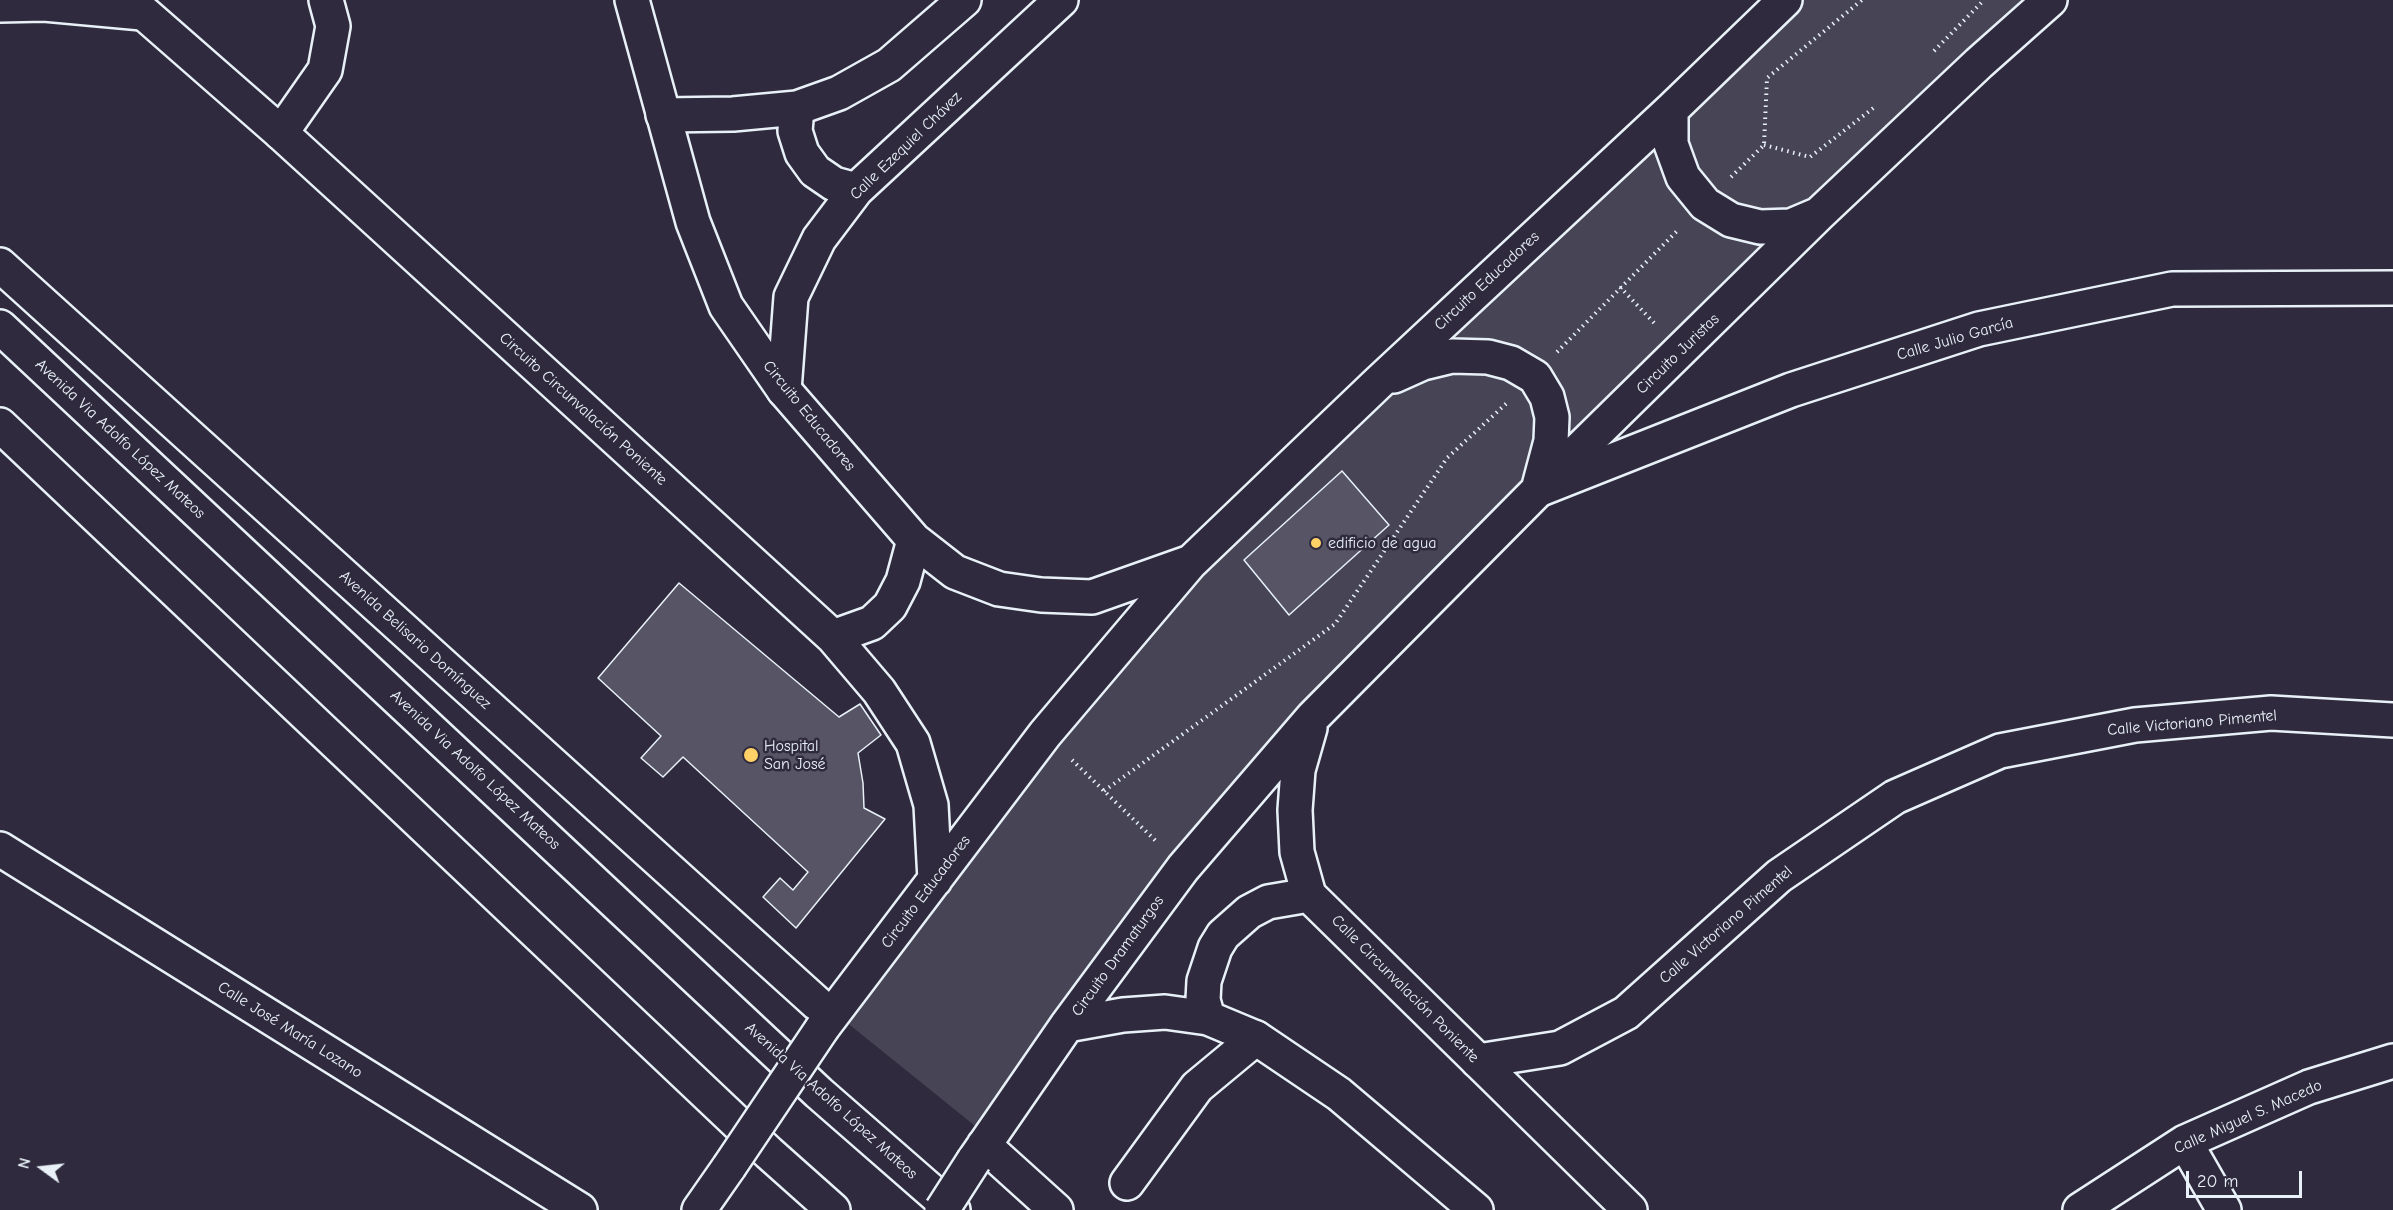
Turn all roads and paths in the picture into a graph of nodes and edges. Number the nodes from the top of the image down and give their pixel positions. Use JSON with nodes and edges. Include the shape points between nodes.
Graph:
{"nodes":[{"id":1,"x":326,"y":0,"type":"edge"},
{"id":2,"x":632,"y":0,"type":"edge"},
{"id":3,"x":964,"y":0,"type":"edge"},
{"id":4,"x":1061,"y":0,"type":"edge"},
{"id":5,"x":1785,"y":0,"type":"edge"},
{"id":6,"x":1862,"y":0,"type":"edge"},
{"id":7,"x":1984,"y":0,"type":"edge"},
{"id":8,"x":2050,"y":0,"type":"edge"},
{"id":9,"x":0,"y":5,"type":"edge"},
{"id":10,"x":136,"y":6,"type":"edge"},
{"id":11,"x":1927,"y":59,"type":"dead end"},
{"id":12,"x":1885,"y":99,"type":"dead end"},
{"id":13,"x":796,"y":108,"type":"junction"},
{"id":14,"x":1671,"y":110,"type":"junction"},
{"id":15,"x":663,"y":115,"type":"junction"},
{"id":16,"x":281,"y":133,"type":"junction"},
{"id":17,"x":1764,"y":145,"type":"junction"},
{"id":18,"x":856,"y":190,"type":"junction"},
{"id":19,"x":1705,"y":204,"type":"junction"},
{"id":20,"x":1819,"y":214,"type":"junction"},
{"id":21,"x":0,"y":265,"type":"edge"},
{"id":22,"x":1620,"y":287,"type":"junction"},
{"id":23,"x":2393,"y":288,"type":"edge"},
{"id":24,"x":0,"y":327,"type":"edge"},
{"id":25,"x":1681,"y":352,"type":"junction"},
{"id":26,"x":1535,"y":377,"type":"junction"},
{"id":27,"x":1378,"y":383,"type":"junction"},
{"id":28,"x":784,"y":390,"type":"junction"},
{"id":29,"x":0,"y":425,"type":"edge"},
{"id":30,"x":1538,"y":490,"type":"junction"},
{"id":31,"x":914,"y":540,"type":"junction"},
{"id":32,"x":1190,"y":563,"type":"junction"},
{"id":33,"x":832,"y":637,"type":"junction"},
{"id":34,"x":1313,"y":717,"type":"junction"},
{"id":35,"x":2393,"y":720,"type":"edge"},
{"id":36,"x":1104,"y":791,"type":"dead end"},
{"id":37,"x":0,"y":849,"type":"edge"},
{"id":38,"x":935,"y":880,"type":"junction"},
{"id":39,"x":1309,"y":895,"type":"junction"},
{"id":40,"x":1208,"y":1018,"type":"junction"},
{"id":41,"x":827,"y":1022,"type":"junction"},
{"id":42,"x":1067,"y":1025,"type":"junction"},
{"id":43,"x":1256,"y":1038,"type":"junction"},
{"id":44,"x":2393,"y":1060,"type":"edge"},
{"id":45,"x":1478,"y":1061,"type":"junction"},
{"id":46,"x":2185,"y":1142,"type":"junction"},
{"id":47,"x":979,"y":1153,"type":"junction"},
{"id":48,"x":1126,"y":1183,"type":"dead end"},
{"id":49,"x":580,"y":1210,"type":"edge"},
{"id":50,"x":699,"y":1210,"type":"edge"},
{"id":51,"x":833,"y":1210,"type":"edge"},
{"id":52,"x":942,"y":1210,"type":"edge"},
{"id":53,"x":953,"y":1210,"type":"edge"},
{"id":54,"x":1056,"y":1210,"type":"edge"},
{"id":55,"x":1476,"y":1210,"type":"edge"},
{"id":56,"x":1630,"y":1210,"type":"edge"},
{"id":57,"x":2080,"y":1210,"type":"edge"},
{"id":58,"x":2224,"y":1210,"type":"edge"}],
"edges":[{"from":1,"to":16,"type":"main road","via":[[333,26],[325,70]]},
{"from":2,"to":15,"type":"main road","name":"Circuito Educadores"},
{"from":3,"to":13,"type":"main road","via":[[889,65],[839,93]]},
{"from":4,"to":18,"type":"main road","name":"Calle Ezequiel Chávez"},
{"from":5,"to":14,"type":"main road","name":"Circuito Educadores"},
{"from":6,"to":17,"type":"path","via":[[1767,78]]},
{"from":7,"to":11,"type":"path"},
{"from":8,"to":20,"type":"main road","name":"Circuito Juristas"},
{"from":9,"to":10,"type":"main road"},
{"from":10,"to":16,"type":"main road","name":"Circuito Circunvalación Poniente"},
{"from":12,"to":17,"type":"path","via":[[1810,157]]},
{"from":13,"to":15,"type":"main road"},
{"from":13,"to":18,"type":"main road","via":[[795,131],[802,153],[815,171],[834,184]]},
{"from":14,"to":19,"type":"main road","via":[[1671,144],[1683,177]]},
{"from":14,"to":27,"type":"main road","name":"Circuito Educadores"},
{"from":15,"to":28,"type":"main road","name":"Circuito Educadores","via":[[693,222],[726,306]]},
{"from":16,"to":33,"type":"main road","name":"Circuito Circunvalación Poniente"},
{"from":17,"to":19,"type":"path"},
{"from":18,"to":28,"type":"main road","name":"Calle Ezequiel Chávez","via":[[819,239],[791,297]]},
{"from":19,"to":20,"type":"main road","via":[[1731,220],[1760,227],[1791,226]]},
{"from":19,"to":22,"type":"path"},
{"from":20,"to":25,"type":"main road","name":"Circuito Juristas"},
{"from":21,"to":41,"type":"main road","name":"Avenida Belisario Domínguez"},
{"from":22,"to":25,"type":"path"},
{"from":22,"to":26,"type":"path"},
{"from":23,"to":30,"type":"main road","name":"Calle Julio García","via":[[2172,289],[1979,329],[1791,390]]},
{"from":24,"to":53,"type":"main road","name":"Avenida Via Adolfo López Mateos","via":[[819,1092]]},
{"from":25,"to":30,"type":"main road","name":"Circuito Juristas"},
{"from":26,"to":27,"type":"main road","via":[[1511,363],[1488,357],[1452,356],[1423,363]]},
{"from":26,"to":30,"type":"main road","via":[[1547,397],[1552,417],[1551,441]]},
{"from":26,"to":36,"type":"path","via":[[1447,458],[1335,624]]},
{"from":27,"to":32,"type":"main road","name":"Circuito Educadores"},
{"from":28,"to":31,"type":"main road","name":"Circuito Educadores"},
{"from":29,"to":51,"type":"main road"},
{"from":30,"to":34,"type":"main road","name":"Circuito Juristas"},
{"from":31,"to":32,"type":"main road","name":"Circuito Educadores","via":[[955,572],[999,589],[1041,595],[1092,597]]},
{"from":31,"to":33,"type":"main road","via":[[903,581],[890,606],[872,623]]},
{"from":32,"to":38,"type":"main road","name":"Circuito Educadores","via":[[1045,734]]},
{"from":33,"to":38,"type":"main road","name":"Circuito Circunvalación Poniente","via":[[879,691],[913,743],[931,805]]},
{"from":34,"to":39,"type":"main road","name":"Calle Circunvalación Poniente","via":[[1298,770],[1295,810],[1296,852]]},
{"from":34,"to":42,"type":"main road","name":"Circuito Dramaturgos","via":[[1183,868]]},
{"from":35,"to":45,"type":"main road","name":"Calle Victoriano Pimentel","via":[[2271,713],[2135,724],[2000,751],[1895,797],[1779,876],[1626,1013],[1560,1048]]},
{"from":37,"to":49,"type":"main road","name":"Calle José María Lozano"},
{"from":38,"to":41,"type":"main road","name":"Circuito Educadores"},
{"from":39,"to":40,"type":"main road","via":[[1268,902],[1249,912],[1223,935],[1204,981],[1203,1000]]},
{"from":39,"to":45,"type":"main road","name":"Calle Circunvalación Poniente"},
{"from":40,"to":42,"type":"main road","via":[[1165,1012]]},
{"from":40,"to":43,"type":"main road"},
{"from":41,"to":50,"type":"main road","name":"Circuito Educadores","bridge":true},
{"from":42,"to":47,"type":"main road","name":"Circuito Dramaturgos"},
{"from":43,"to":48,"type":"main road","via":[[1197,1087]]},
{"from":43,"to":55,"type":"main road","via":[[1339,1094]]},
{"from":44,"to":46,"type":"main road","name":"Calle Miguel S. Macedo","via":[[2309,1087]]},
{"from":45,"to":56,"type":"main road","name":"Calle Circunvalación Poniente"},
{"from":46,"to":57,"type":"main road","name":"Calle Miguel S. Macedo"},
{"from":46,"to":58,"type":"main road"},
{"from":47,"to":52,"type":"main road","name":"Circuito Dramaturgos","bridge":true},
{"from":47,"to":54,"type":"main road"}]}
